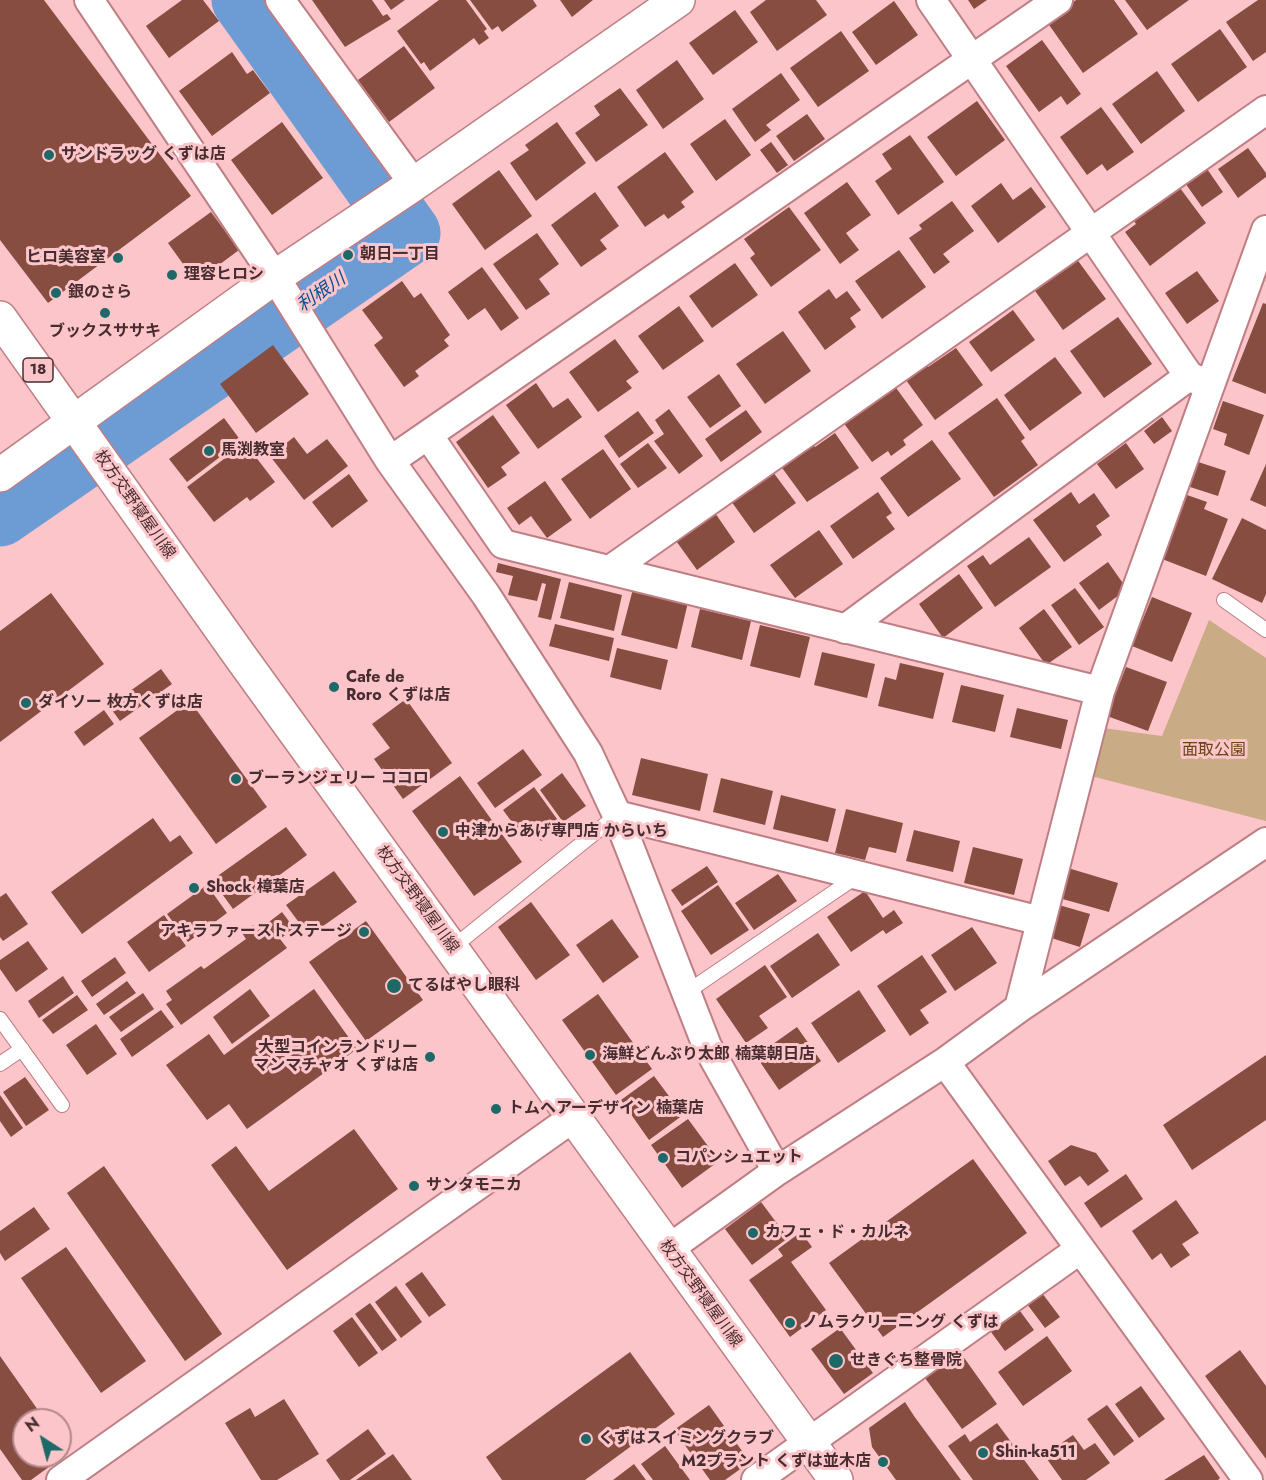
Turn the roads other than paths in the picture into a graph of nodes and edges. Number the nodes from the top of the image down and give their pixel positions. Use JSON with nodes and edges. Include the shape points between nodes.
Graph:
{"nodes":[{"id":1,"x":89,"y":0,"type":"edge"},
{"id":2,"x":280,"y":0,"type":"edge"},
{"id":3,"x":678,"y":0,"type":"edge"},
{"id":4,"x":931,"y":0,"type":"edge"},
{"id":5,"x":1058,"y":0,"type":"edge"},
{"id":6,"x":972,"y":60,"type":"junction"},
{"id":7,"x":1266,"y":110,"type":"edge"},
{"id":8,"x":414,"y":184,"type":"junction"},
{"id":9,"x":1266,"y":230,"type":"edge"},
{"id":10,"x":1090,"y":232,"type":"junction"},
{"id":11,"x":275,"y":277,"type":"junction"},
{"id":12,"x":0,"y":318,"type":"edge"},
{"id":13,"x":1199,"y":381,"type":"junction"},
{"id":14,"x":81,"y":430,"type":"junction"},
{"id":15,"x":428,"y":435,"type":"junction"},
{"id":16,"x":390,"y":461,"type":"junction"},
{"id":17,"x":0,"y":475,"type":"edge"},
{"id":18,"x":610,"y":570,"type":"junction"},
{"id":19,"x":1224,"y":600,"type":"dead end"},
{"id":20,"x":845,"y":629,"type":"junction"},
{"id":21,"x":1266,"y":630,"type":"edge"},
{"id":22,"x":1100,"y":691,"type":"junction"},
{"id":23,"x":617,"y":815,"type":"junction"},
{"id":24,"x":1266,"y":842,"type":"edge"},
{"id":25,"x":856,"y":877,"type":"junction"},
{"id":26,"x":1041,"y":921,"type":"junction"},
{"id":27,"x":452,"y":948,"type":"junction"},
{"id":28,"x":687,"y":992,"type":"junction"},
{"id":29,"x":1019,"y":1008,"type":"junction"},
{"id":30,"x":0,"y":1019,"type":"edge"},
{"id":31,"x":22,"y":1049,"type":"junction"},
{"id":32,"x":945,"y":1062,"type":"junction"},
{"id":33,"x":0,"y":1065,"type":"edge"},
{"id":34,"x":62,"y":1105,"type":"dead end"},
{"id":35,"x":574,"y":1117,"type":"junction"},
{"id":36,"x":777,"y":1172,"type":"junction"},
{"id":37,"x":667,"y":1250,"type":"junction"},
{"id":38,"x":1079,"y":1250,"type":"junction"},
{"id":39,"x":808,"y":1442,"type":"junction"},
{"id":40,"x":62,"y":1480,"type":"edge"},
{"id":41,"x":756,"y":1480,"type":"edge"},
{"id":42,"x":836,"y":1480,"type":"edge"},
{"id":43,"x":1248,"y":1480,"type":"edge"}],
"edges":[{"from":1,"to":11,"type":"street"},
{"from":2,"to":8,"type":"street"},
{"from":3,"to":8,"type":"main road"},
{"from":4,"to":6,"type":"street"},
{"from":5,"to":6,"type":"street"},
{"from":6,"to":10,"type":"street"},
{"from":6,"to":15,"type":"street"},
{"from":7,"to":10,"type":"street"},
{"from":8,"to":11,"type":"main road"},
{"from":9,"to":13,"type":"street"},
{"from":10,"to":13,"type":"street"},
{"from":10,"to":18,"type":"street"},
{"from":11,"to":14,"type":"main road"},
{"from":11,"to":16,"type":"street"},
{"from":12,"to":14,"type":"main road","name":"枚方交野寝屋川線","number":"18"},
{"from":13,"to":20,"type":"street"},
{"from":13,"to":22,"type":"street"},
{"from":14,"to":17,"type":"main road"},
{"from":14,"to":27,"type":"main road","name":"枚方交野寝屋川線","number":"18"},
{"from":15,"to":16,"type":"street"},
{"from":15,"to":18,"type":"street","via":[[503,544]]},
{"from":16,"to":23,"type":"street","via":[[486,595],[588,753]]},
{"from":18,"to":20,"type":"street"},
{"from":19,"to":21,"type":"lane"},
{"from":20,"to":22,"type":"street"},
{"from":22,"to":26,"type":"street"},
{"from":23,"to":25,"type":"street"},
{"from":23,"to":27,"type":"lane"},
{"from":23,"to":28,"type":"street"},
{"from":24,"to":29,"type":"street"},
{"from":25,"to":26,"type":"street"},
{"from":25,"to":28,"type":"lane"},
{"from":26,"to":29,"type":"street"},
{"from":27,"to":35,"type":"main road","name":"枚方交野寝屋川線","number":"18"},
{"from":28,"to":36,"type":"street","via":[[707,1046]]},
{"from":29,"to":32,"type":"street"},
{"from":30,"to":31,"type":"lane"},
{"from":31,"to":33,"type":"lane"},
{"from":31,"to":34,"type":"lane"},
{"from":32,"to":36,"type":"street"},
{"from":32,"to":38,"type":"street"},
{"from":35,"to":37,"type":"main road","name":"枚方交野寝屋川線","number":"18"},
{"from":35,"to":40,"type":"street"},
{"from":36,"to":37,"type":"street"},
{"from":37,"to":39,"type":"main road","name":"枚方交野寝屋川線","number":"18"},
{"from":38,"to":39,"type":"street"},
{"from":38,"to":43,"type":"street"},
{"from":39,"to":41,"type":"street"},
{"from":39,"to":42,"type":"main road","name":"枚方交野寝屋川線","number":"18"}]}
